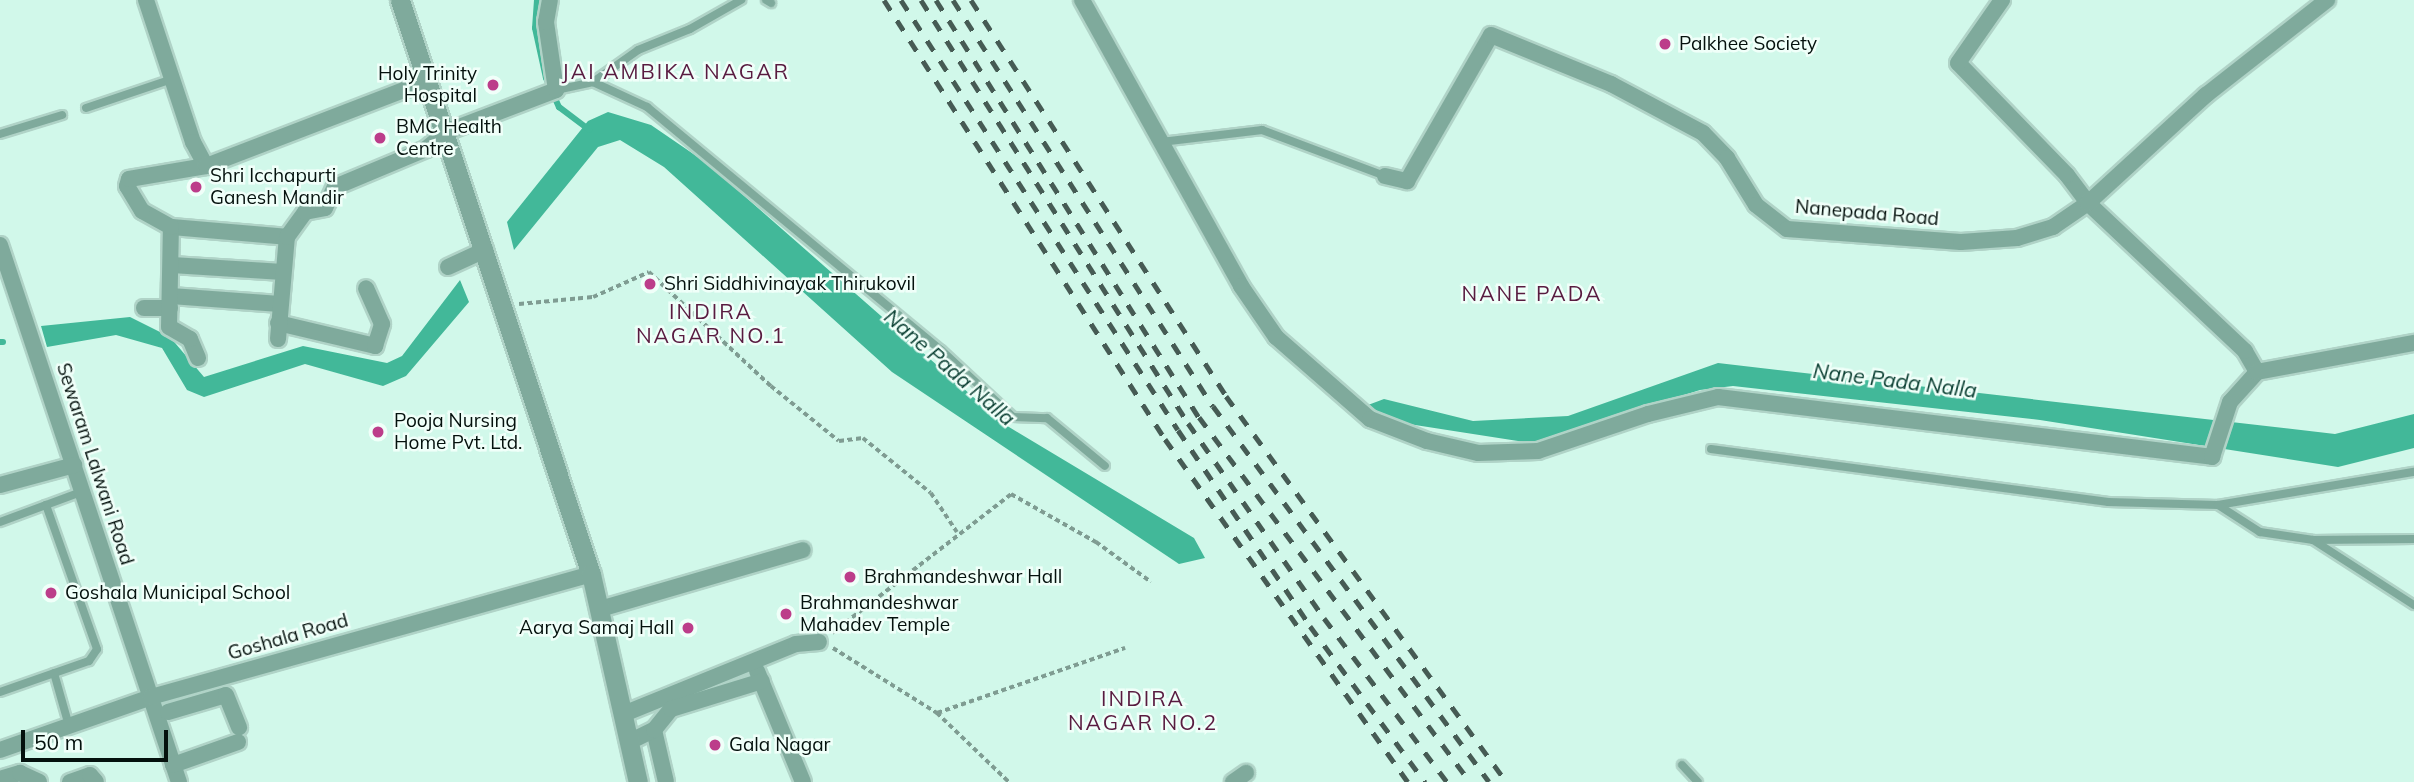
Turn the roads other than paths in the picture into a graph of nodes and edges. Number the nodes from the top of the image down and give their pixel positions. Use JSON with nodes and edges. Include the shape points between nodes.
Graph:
{"nodes":[{"id":1,"x":146,"y":0,"type":"edge"},
{"id":2,"x":400,"y":0,"type":"edge"},
{"id":3,"x":550,"y":0,"type":"edge"},
{"id":4,"x":741,"y":0,"type":"edge"},
{"id":5,"x":1082,"y":0,"type":"edge"},
{"id":6,"x":2001,"y":0,"type":"edge"},
{"id":7,"x":2327,"y":0,"type":"edge"},
{"id":8,"x":172,"y":79,"type":"junction"},
{"id":9,"x":428,"y":81,"type":"junction"},
{"id":10,"x":593,"y":82,"type":"junction"},
{"id":11,"x":556,"y":90,"type":"junction"},
{"id":12,"x":86,"y":108,"type":"dead end"},
{"id":13,"x":62,"y":114,"type":"dead end"},
{"id":14,"x":446,"y":132,"type":"junction"},
{"id":15,"x":0,"y":134,"type":"edge"},
{"id":16,"x":1161,"y":142,"type":"junction"},
{"id":17,"x":206,"y":166,"type":"junction"},
{"id":18,"x":1385,"y":176,"type":"joint"},
{"id":19,"x":2088,"y":202,"type":"junction"},
{"id":20,"x":172,"y":227,"type":"junction"},
{"id":21,"x":287,"y":237,"type":"junction"},
{"id":22,"x":0,"y":244,"type":"edge"},
{"id":23,"x":485,"y":250,"type":"junction"},
{"id":24,"x":172,"y":265,"type":"junction"},
{"id":25,"x":448,"y":267,"type":"dead end"},
{"id":26,"x":283,"y":272,"type":"junction"},
{"id":27,"x":366,"y":288,"type":"dead end"},
{"id":28,"x":171,"y":302,"type":"junction"},
{"id":29,"x":279,"y":304,"type":"junction"},
{"id":30,"x":144,"y":309,"type":"dead end"},
{"id":31,"x":2414,"y":344,"type":"edge"},
{"id":32,"x":198,"y":358,"type":"dead end"},
{"id":33,"x":2257,"y":372,"type":"junction"},
{"id":34,"x":1711,"y":449,"type":"dead end"},
{"id":35,"x":74,"y":465,"type":"junction"},
{"id":36,"x":1105,"y":466,"type":"dead end"},
{"id":37,"x":2414,"y":472,"type":"edge"},
{"id":38,"x":0,"y":485,"type":"edge"},
{"id":39,"x":81,"y":492,"type":"junction"},
{"id":40,"x":46,"y":505,"type":"junction"},
{"id":41,"x":2218,"y":505,"type":"junction"},
{"id":42,"x":0,"y":522,"type":"edge"},
{"id":43,"x":2414,"y":539,"type":"edge"},
{"id":44,"x":2313,"y":540,"type":"junction"},
{"id":45,"x":803,"y":550,"type":"dead end"},
{"id":46,"x":591,"y":574,"type":"junction"},
{"id":47,"x":2414,"y":605,"type":"edge"},
{"id":48,"x":600,"y":609,"type":"junction"},
{"id":49,"x":820,"y":642,"type":"road end"},
{"id":50,"x":753,"y":662,"type":"junction"},
{"id":51,"x":54,"y":673,"type":"junction"},
{"id":52,"x":762,"y":681,"type":"junction"},
{"id":53,"x":0,"y":692,"type":"edge"},
{"id":54,"x":156,"y":695,"type":"junction"},
{"id":55,"x":168,"y":712,"type":"junction"},
{"id":56,"x":626,"y":713,"type":"junction"},
{"id":57,"x":69,"y":726,"type":"junction"},
{"id":58,"x":654,"y":730,"type":"junction"},
{"id":59,"x":631,"y":741,"type":"junction"},
{"id":60,"x":0,"y":750,"type":"edge"},
{"id":61,"x":177,"y":759,"type":"junction"},
{"id":62,"x":1682,"y":765,"type":"dead end"},
{"id":63,"x":0,"y":779,"type":"edge"},
{"id":64,"x":39,"y":782,"type":"edge"},
{"id":65,"x":70,"y":782,"type":"edge"},
{"id":66,"x":96,"y":782,"type":"edge"},
{"id":67,"x":179,"y":782,"type":"edge"},
{"id":68,"x":638,"y":782,"type":"edge"},
{"id":69,"x":666,"y":782,"type":"edge"},
{"id":70,"x":803,"y":782,"type":"edge"},
{"id":71,"x":1698,"y":782,"type":"edge"}],
"edges":[{"from":1,"to":8,"type":"street"},
{"from":2,"to":9,"type":"street"},
{"from":3,"to":11,"type":"street","via":[[546,22]]},
{"from":4,"to":10,"type":"lane","via":[[690,29],[638,50]]},
{"from":5,"to":16,"type":"street"},
{"from":6,"to":19,"type":"street","via":[[1958,63]]},
{"from":7,"to":19,"type":"street","name":"Nanepada Road","via":[[2206,95]]},
{"from":8,"to":12,"type":"lane"},
{"from":8,"to":17,"type":"street","via":[[192,142]]},
{"from":9,"to":14,"type":"street"},
{"from":9,"to":17,"type":"street"},
{"from":10,"to":11,"type":"lane"},
{"from":10,"to":36,"type":"lane","via":[[647,107],[941,350],[1013,417],[1047,418]]},
{"from":11,"to":14,"type":"street"},
{"from":13,"to":15,"type":"lane"},
{"from":14,"to":21,"type":"street","via":[[426,149],[335,187],[325,208],[305,212]]},
{"from":14,"to":23,"type":"street"},
{"from":16,"to":18,"type":"lane","via":[[1262,130]]},
{"from":16,"to":33,"type":"street","via":[[1241,286],[1276,337],[1370,419],[1427,441],[1478,453],[1538,451],[1648,414],[1718,397],[2212,457],[2230,402]]},
{"from":17,"to":20,"type":"street","via":[[127,183],[142,211]]},
{"from":18,"to":19,"type":"street","name":"Nanepada Road","via":[[1407,181],[1491,35],[1611,84],[1703,133],[1727,158],[1756,205],[1787,229],[1961,242],[2017,238],[2053,227]]},
{"from":19,"to":33,"type":"street","via":[[2245,351]]},
{"from":20,"to":21,"type":"street"},
{"from":20,"to":24,"type":"street"},
{"from":21,"to":26,"type":"street"},
{"from":22,"to":35,"type":"street","name":"Sewaram Lalwani Road"},
{"from":23,"to":25,"type":"street"},
{"from":23,"to":46,"type":"street"},
{"from":24,"to":26,"type":"street"},
{"from":24,"to":28,"type":"street"},
{"from":26,"to":29,"type":"street"},
{"from":27,"to":29,"type":"street","via":[[382,324],[374,346],[278,331]]},
{"from":28,"to":29,"type":"street"},
{"from":28,"to":30,"type":"street"},
{"from":28,"to":32,"type":"street","via":[[169,327],[190,339]]},
{"from":31,"to":33,"type":"street"},
{"from":34,"to":41,"type":"lane","via":[[2108,502]]},
{"from":35,"to":38,"type":"street"},
{"from":35,"to":39,"type":"street","name":"Sewaram Lalwani Road"},
{"from":37,"to":41,"type":"lane"},
{"from":39,"to":40,"type":"lane"},
{"from":39,"to":54,"type":"street","name":"Sewaram Lalwani Road"},
{"from":40,"to":42,"type":"lane"},
{"from":40,"to":51,"type":"lane","via":[[97,649],[89,661]]},
{"from":41,"to":44,"type":"lane","via":[[2260,532]]},
{"from":43,"to":44,"type":"lane"},
{"from":44,"to":47,"type":"lane"},
{"from":45,"to":48,"type":"street"},
{"from":46,"to":48,"type":"street"},
{"from":46,"to":54,"type":"street","name":"Goshala Road"},
{"from":48,"to":56,"type":"street"},
{"from":49,"to":50,"type":"street","via":[[796,644]]},
{"from":50,"to":52,"type":"street"},
{"from":50,"to":56,"type":"street"},
{"from":51,"to":53,"type":"lane"},
{"from":51,"to":57,"type":"lane"},
{"from":52,"to":58,"type":"street","via":[[671,709]]},
{"from":52,"to":70,"type":"street"},
{"from":54,"to":55,"type":"street"},
{"from":54,"to":57,"type":"street","name":"Goshala Road"},
{"from":54,"to":61,"type":"street"},
{"from":55,"to":61,"type":"street"},
{"from":55,"to":61,"type":"street","via":[[226,695],[239,735]]},
{"from":56,"to":59,"type":"street"},
{"from":57,"to":60,"type":"street","name":"Goshala Road"},
{"from":58,"to":59,"type":"street"},
{"from":58,"to":69,"type":"street"},
{"from":59,"to":68,"type":"street"},
{"from":61,"to":67,"type":"street"},
{"from":62,"to":71,"type":"lane"},
{"from":63,"to":64,"type":"street","via":[[20,773]]},
{"from":65,"to":66,"type":"street","via":[[90,775]]}]}
